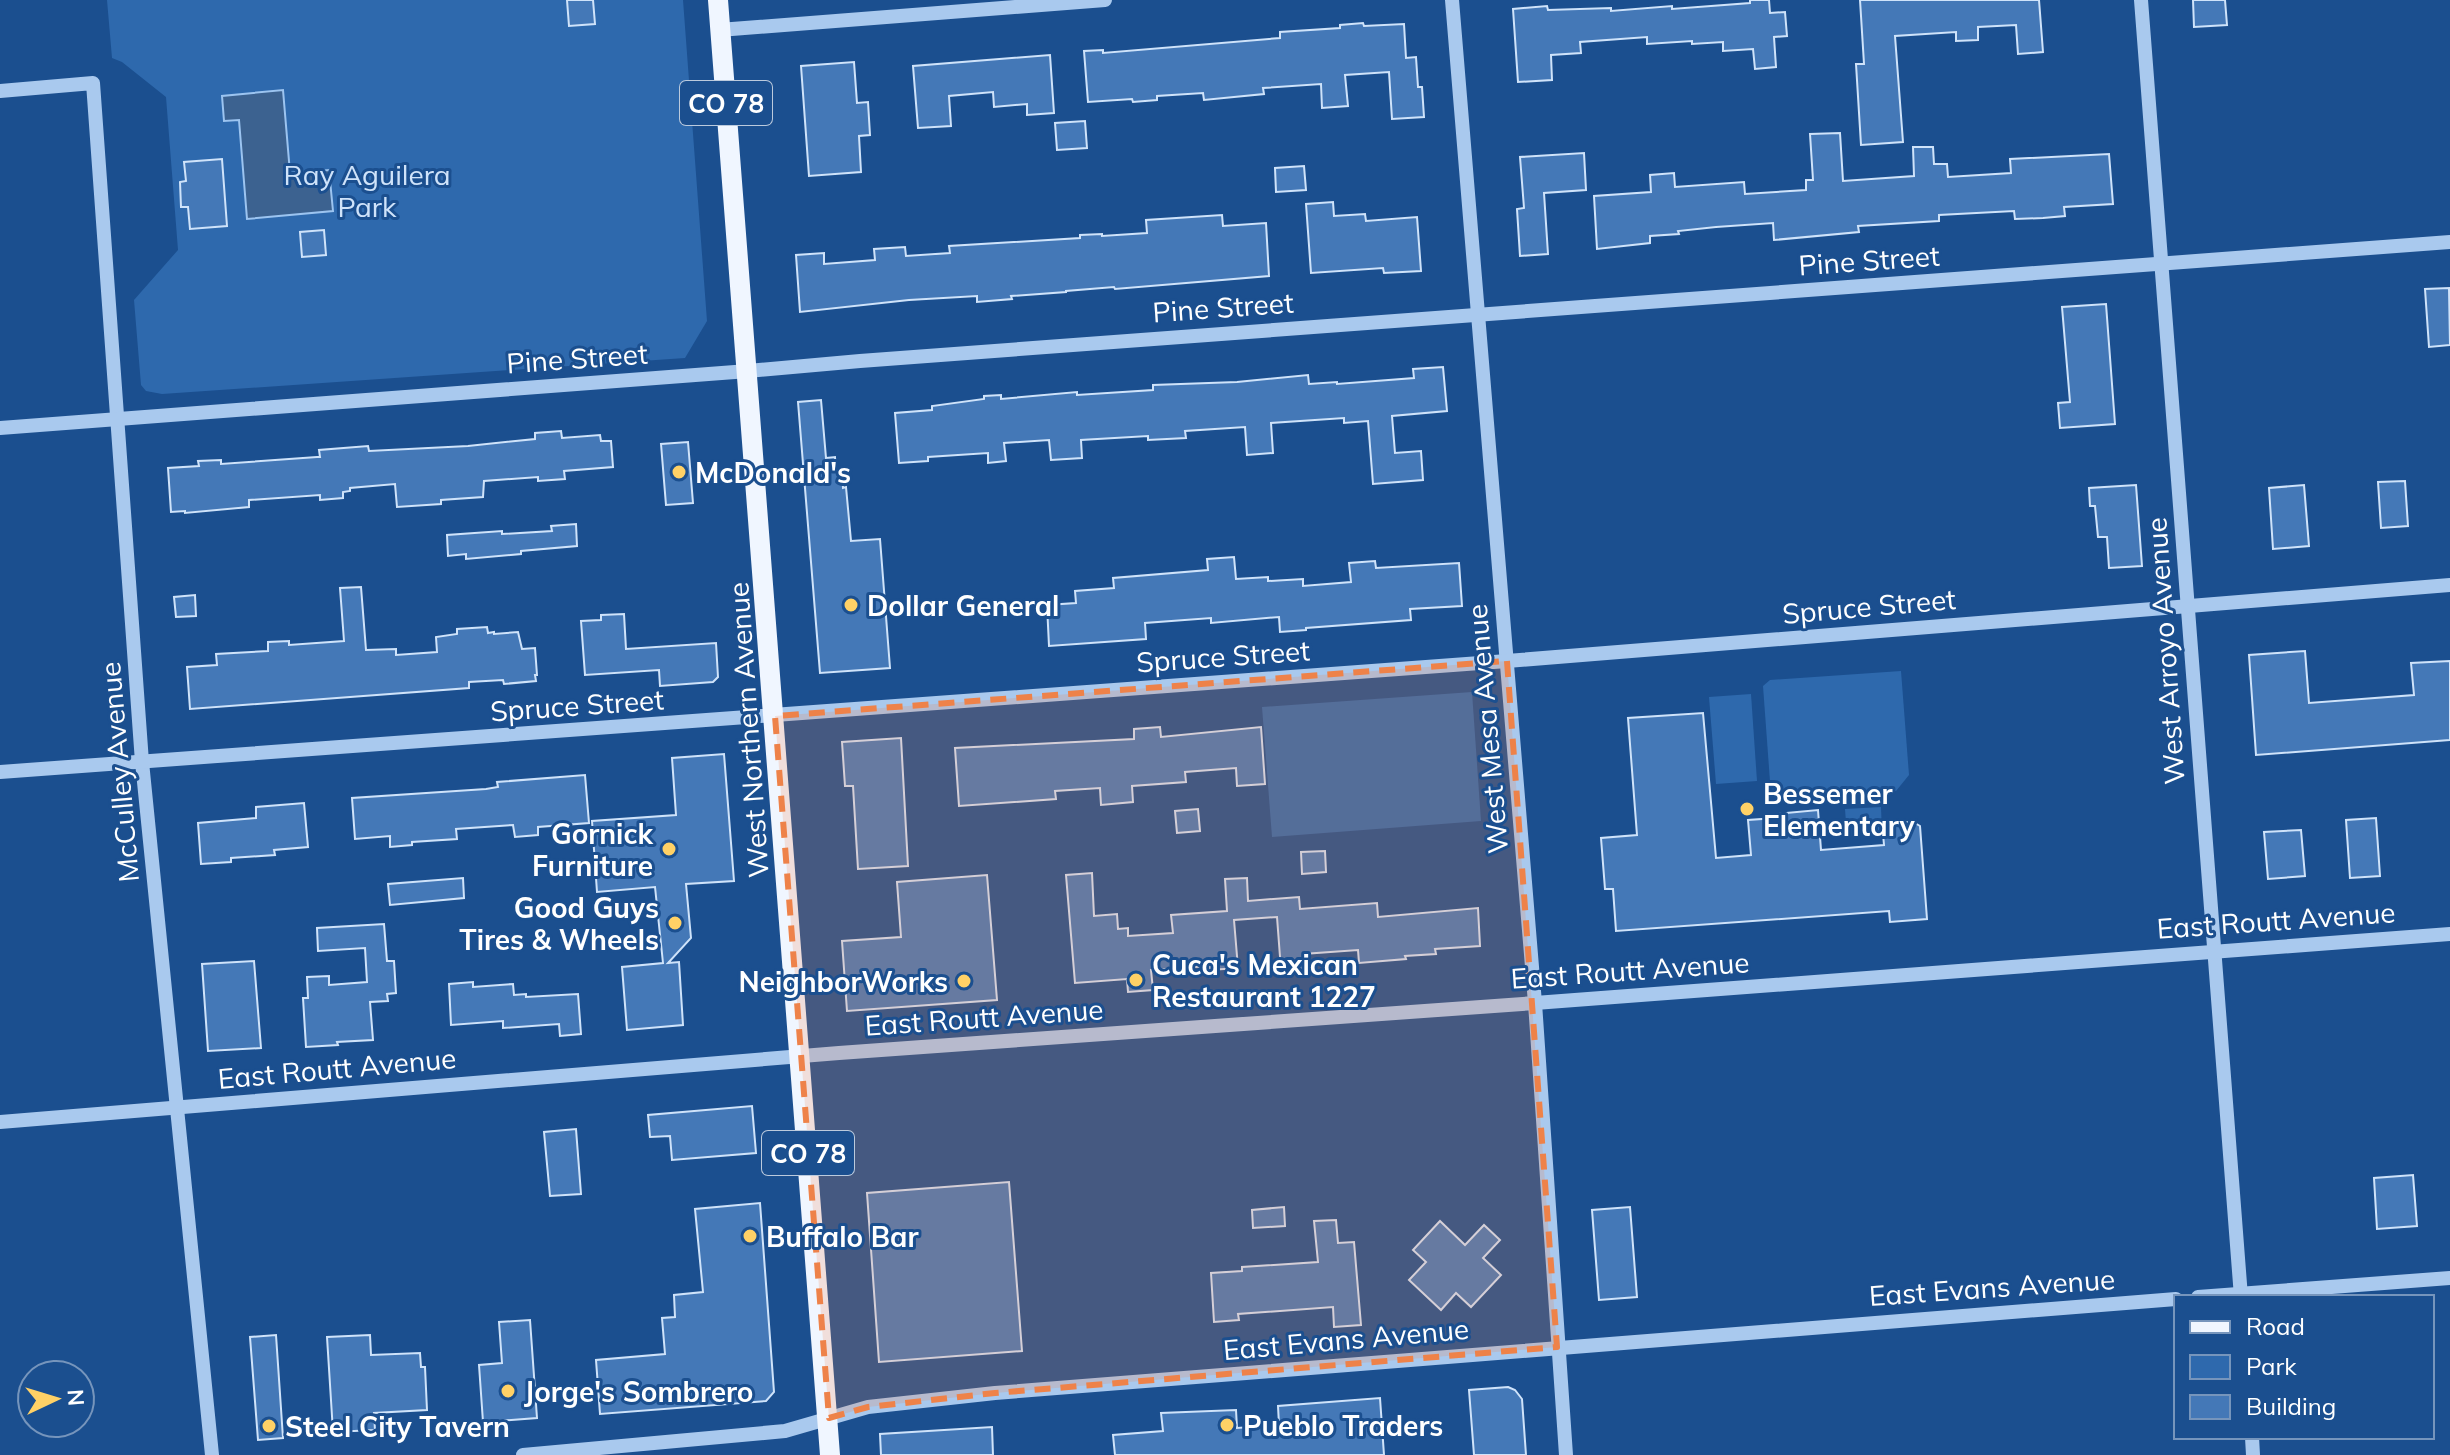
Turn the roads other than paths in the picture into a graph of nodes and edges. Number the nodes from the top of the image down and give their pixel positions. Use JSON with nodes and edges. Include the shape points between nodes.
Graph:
{"nodes":[{"id":1,"x":718,"y":0,"type":"edge"},
{"id":2,"x":1105,"y":0,"type":"edge"},
{"id":3,"x":1452,"y":0,"type":"edge"},
{"id":4,"x":2141,"y":0,"type":"edge"},
{"id":5,"x":719,"y":30,"type":"junction"},
{"id":6,"x":0,"y":91,"type":"edge"},
{"id":7,"x":2450,"y":242,"type":"edge"},
{"id":8,"x":2161,"y":264,"type":"junction"},
{"id":9,"x":1479,"y":314,"type":"junction"},
{"id":10,"x":748,"y":371,"type":"junction"},
{"id":11,"x":116,"y":418,"type":"junction"},
{"id":12,"x":0,"y":428,"type":"edge"},
{"id":13,"x":2450,"y":585,"type":"edge"},
{"id":14,"x":2188,"y":605,"type":"junction"},
{"id":15,"x":1507,"y":661,"type":"junction"},
{"id":16,"x":775,"y":716,"type":"junction"},
{"id":17,"x":142,"y":762,"type":"junction"},
{"id":18,"x":0,"y":772,"type":"edge"},
{"id":19,"x":2450,"y":934,"type":"edge"},
{"id":20,"x":2214,"y":951,"type":"junction"},
{"id":21,"x":1535,"y":1003,"type":"junction"},
{"id":22,"x":800,"y":1056,"type":"junction"},
{"id":23,"x":178,"y":1108,"type":"junction"},
{"id":24,"x":0,"y":1122,"type":"edge"},
{"id":25,"x":2450,"y":1278,"type":"edge"},
{"id":26,"x":2241,"y":1295,"type":"edge"},
{"id":27,"x":2174,"y":1299,"type":"edge"},
{"id":28,"x":1557,"y":1347,"type":"junction"},
{"id":29,"x":829,"y":1418,"type":"junction"},
{"id":30,"x":212,"y":1455,"type":"edge"},
{"id":31,"x":523,"y":1455,"type":"edge"},
{"id":32,"x":830,"y":1455,"type":"edge"},
{"id":33,"x":1566,"y":1455,"type":"edge"}],
"edges":[{"from":1,"to":5,"type":"main road","name":"West Northern Avenue","number":"CO 78"},
{"from":2,"to":5,"type":"street"},
{"from":3,"to":9,"type":"street","name":"West Mesa Avenue"},
{"from":4,"to":8,"type":"street","name":"West Arroyo Avenue"},
{"from":5,"to":10,"type":"main road","name":"West Northern Avenue","number":"CO 78"},
{"from":6,"to":11,"type":"street","name":"McCulley Avenue","via":[[93,83]]},
{"from":7,"to":8,"type":"street","name":"Pine Street"},
{"from":8,"to":9,"type":"street","name":"Pine Street"},
{"from":8,"to":14,"type":"street","name":"West Arroyo Avenue"},
{"from":9,"to":10,"type":"street","name":"Pine Street"},
{"from":9,"to":15,"type":"street","name":"West Mesa Avenue"},
{"from":10,"to":11,"type":"street","name":"Pine Street"},
{"from":10,"to":16,"type":"main road","name":"West Northern Avenue","number":"CO 78"},
{"from":11,"to":12,"type":"street","name":"Pine Street"},
{"from":11,"to":17,"type":"street","name":"McCulley Avenue"},
{"from":13,"to":14,"type":"street","name":"Spruce Street"},
{"from":14,"to":15,"type":"street","name":"Spruce Street"},
{"from":14,"to":20,"type":"street","name":"West Arroyo Avenue"},
{"from":15,"to":16,"type":"street","name":"Spruce Street"},
{"from":15,"to":21,"type":"street","name":"West Mesa Avenue"},
{"from":16,"to":17,"type":"street","name":"Spruce Street"},
{"from":16,"to":22,"type":"main road","name":"West Northern Avenue","number":"CO 78"},
{"from":17,"to":18,"type":"street","name":"Spruce Street"},
{"from":17,"to":23,"type":"street","name":"McCulley Avenue"},
{"from":19,"to":20,"type":"street","name":"East Routt Avenue"},
{"from":20,"to":21,"type":"street","name":"East Routt Avenue"},
{"from":20,"to":26,"type":"street","name":"West Arroyo Avenue"},
{"from":21,"to":22,"type":"street","name":"East Routt Avenue"},
{"from":21,"to":28,"type":"street","name":"West Mesa Avenue"},
{"from":22,"to":23,"type":"street","name":"East Routt Avenue"},
{"from":22,"to":29,"type":"main road","name":"West Northern Avenue","number":"CO 78"},
{"from":23,"to":24,"type":"street","name":"East Routt Avenue"},
{"from":23,"to":30,"type":"street","name":"McCulley Avenue"},
{"from":25,"to":26,"type":"street"},
{"from":27,"to":28,"type":"street","name":"East Evans Avenue"},
{"from":28,"to":29,"type":"street","name":"East Evans Avenue","via":[[995,1393],[868,1407]]},
{"from":28,"to":33,"type":"street","name":"West Mesa Avenue"},
{"from":29,"to":31,"type":"street","name":"East Evans Avenue","via":[[785,1431]]},
{"from":29,"to":32,"type":"main road","name":"West Northern Avenue","number":"CO 78"}]}
